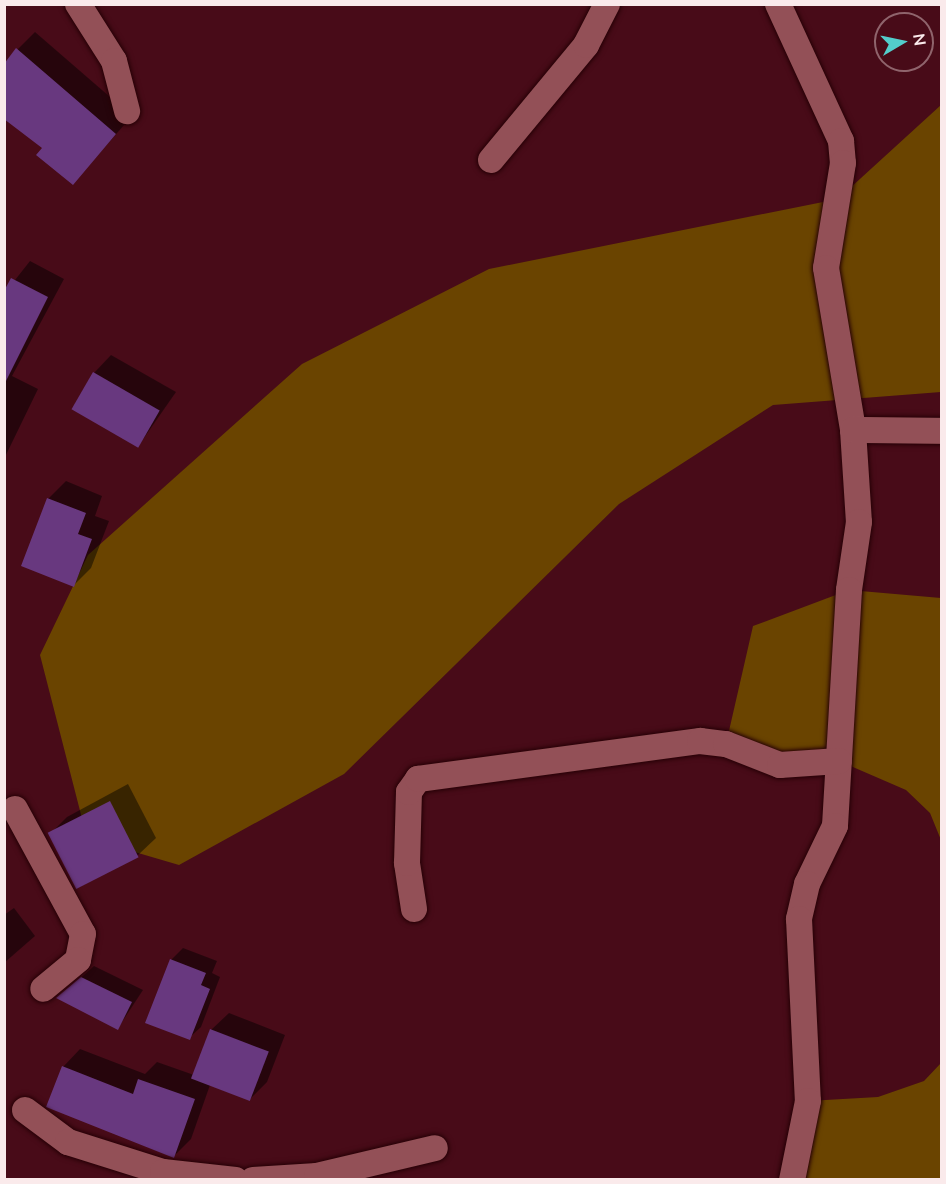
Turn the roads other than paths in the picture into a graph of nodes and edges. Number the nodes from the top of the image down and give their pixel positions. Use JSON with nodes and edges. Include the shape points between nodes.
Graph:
{"nodes":[{"id":1,"x":78,"y":4,"type":"edge"},
{"id":2,"x":607,"y":4,"type":"edge"},
{"id":3,"x":778,"y":4,"type":"edge"},
{"id":4,"x":127,"y":111,"type":"dead end"},
{"id":5,"x":491,"y":160,"type":"dead end"},
{"id":6,"x":853,"y":430,"type":"junction"},
{"id":7,"x":942,"y":431,"type":"edge"},
{"id":8,"x":839,"y":761,"type":"junction"},
{"id":9,"x":15,"y":809,"type":"dead end"},
{"id":10,"x":414,"y":909,"type":"dead end"},
{"id":11,"x":43,"y":989,"type":"dead end"},
{"id":12,"x":24,"y":1110,"type":"dead end"},
{"id":13,"x":435,"y":1148,"type":"dead end"},
{"id":14,"x":236,"y":1179,"type":"edge"},
{"id":15,"x":253,"y":1179,"type":"edge"},
{"id":16,"x":792,"y":1179,"type":"edge"}],
"edges":[{"from":1,"to":4,"type":"street","via":[[114,61]]},
{"from":2,"to":5,"type":"street","via":[[586,45]]},
{"from":3,"to":6,"type":"street","via":[[841,141],[843,163],[826,268]]},
{"from":6,"to":7,"type":"street"},
{"from":6,"to":8,"type":"street","via":[[859,522]]},
{"from":8,"to":10,"type":"street","via":[[780,765],[726,744],[700,741],[418,779],[409,792],[407,863]]},
{"from":8,"to":16,"type":"street","via":[[835,826],[807,884],[799,919],[808,1101]]},
{"from":9,"to":11,"type":"street","via":[[82,934],[78,960]]},
{"from":12,"to":14,"type":"street","via":[[68,1142],[163,1172]]},
{"from":13,"to":15,"type":"street","via":[[317,1176]]}]}
